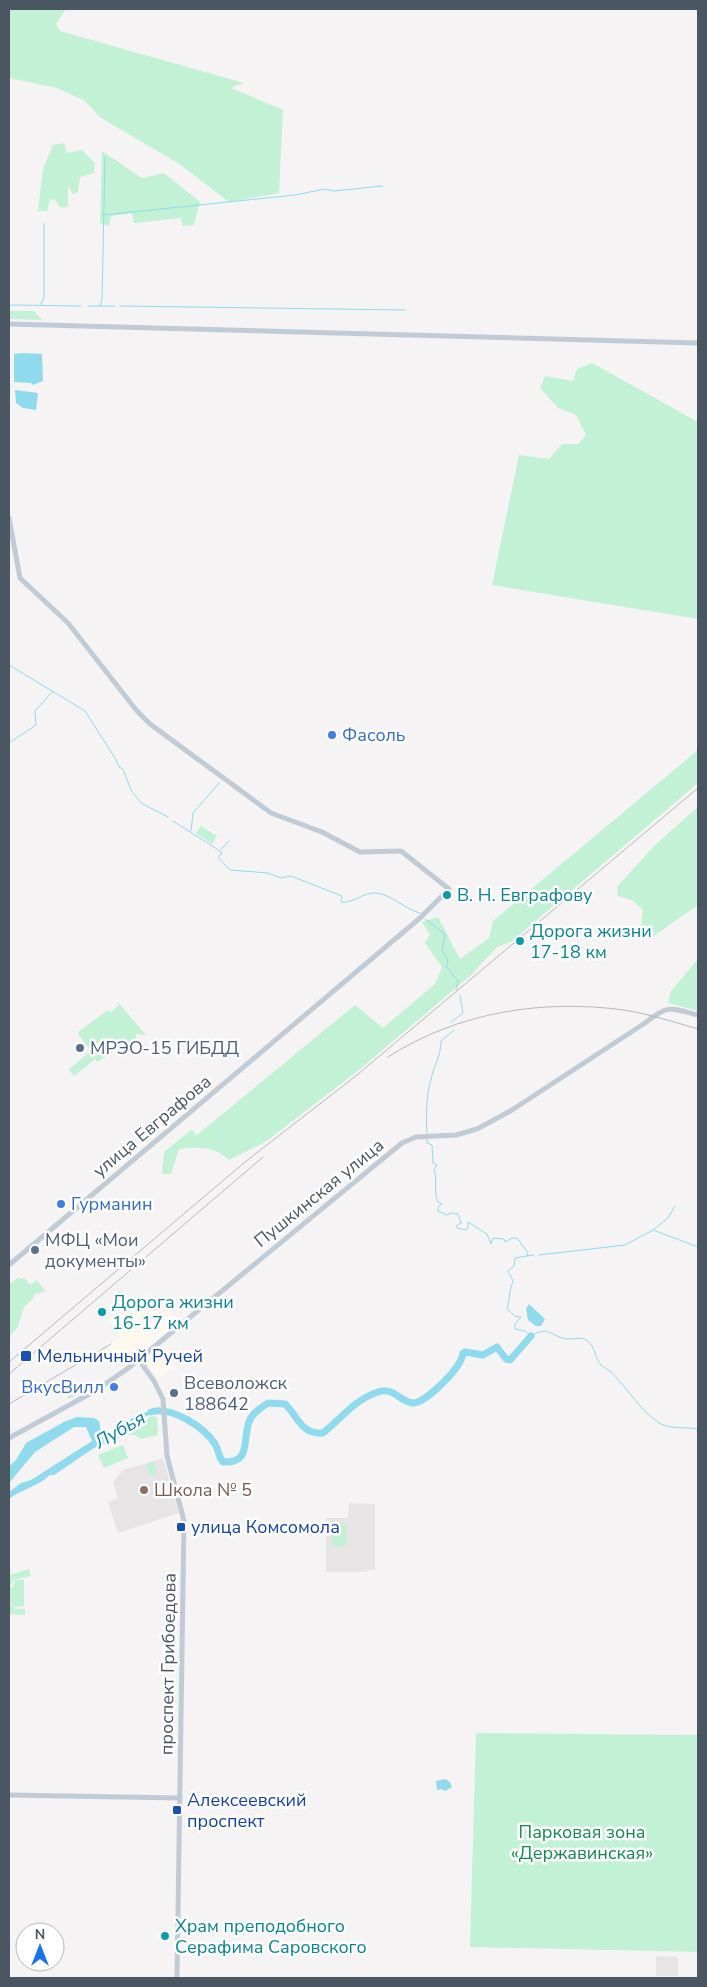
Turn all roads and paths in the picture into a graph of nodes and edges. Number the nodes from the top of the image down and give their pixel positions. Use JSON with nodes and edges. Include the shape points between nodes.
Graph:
{"nodes":[{"id":1,"x":9,"y":324,"type":"edge"},
{"id":2,"x":698,"y":343,"type":"edge"},
{"id":3,"x":9,"y":518,"type":"edge"},
{"id":4,"x":698,"y":1015,"type":"edge"},
{"id":5,"x":9,"y":1265,"type":"edge"},
{"id":6,"x":139,"y":1360,"type":"junction"},
{"id":7,"x":9,"y":1438,"type":"edge"},
{"id":8,"x":9,"y":1795,"type":"edge"},
{"id":9,"x":180,"y":1798,"type":"junction"},
{"id":10,"x":177,"y":1978,"type":"edge"}],
"edges":[{"from":1,"to":2,"type":"street"},
{"from":3,"to":5,"type":"street","name":"улица Евграфова","via":[[20,578],[68,623],[150,724],[271,813],[322,832],[360,852],[401,851],[449,889],[422,916]]},
{"from":4,"to":6,"type":"street","name":"Пушкинская улица","via":[[666,1008],[494,1120],[467,1133],[422,1136],[402,1144]]},
{"from":6,"to":7,"type":"street","name":"Пушкинская улица","via":[[95,1391]]},
{"from":6,"to":9,"type":"street","name":"проспект Грибоедова","via":[[154,1381],[164,1406],[167,1456],[184,1521]]},
{"from":8,"to":9,"type":"street"},
{"from":9,"to":10,"type":"street","name":"проспект Грибоедова"}]}
